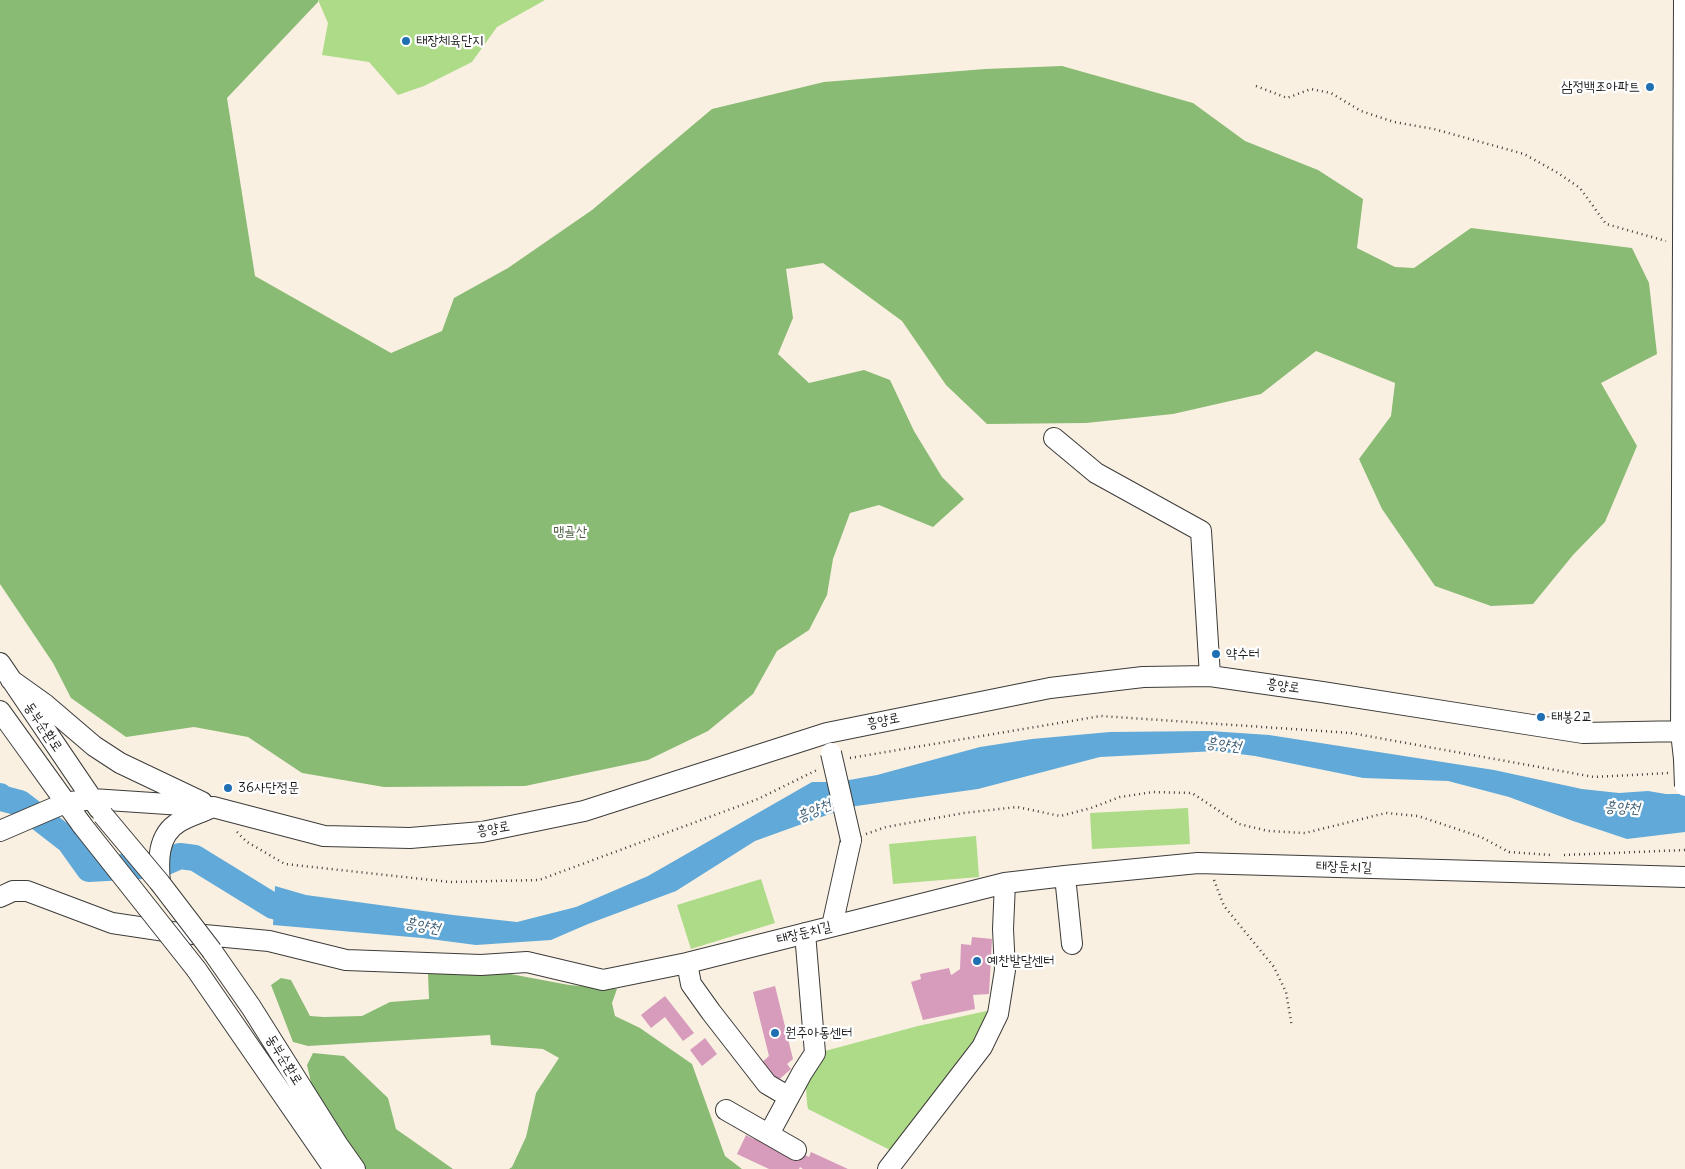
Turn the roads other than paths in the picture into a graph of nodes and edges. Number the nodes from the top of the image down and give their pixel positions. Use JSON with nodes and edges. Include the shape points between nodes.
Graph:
{"nodes":[{"id":1,"x":1684,"y":0,"type":"edge"},
{"id":2,"x":1685,"y":41,"type":"edge"},
{"id":3,"x":1684,"y":247,"type":"edge"},
{"id":4,"x":1684,"y":336,"type":"edge"},
{"id":5,"x":1054,"y":438,"type":"dead end"},
{"id":6,"x":0,"y":663,"type":"edge"},
{"id":7,"x":1210,"y":676,"type":"junction"},
{"id":8,"x":12,"y":680,"type":"junction"},
{"id":9,"x":0,"y":711,"type":"edge"},
{"id":10,"x":1683,"y":732,"type":"edge"},
{"id":11,"x":827,"y":733,"type":"junction"},
{"id":12,"x":0,"y":737,"type":"edge"},
{"id":13,"x":35,"y":761,"type":"junction"},
{"id":14,"x":1682,"y":773,"type":"edge"},
{"id":15,"x":57,"y":806,"type":"junction"},
{"id":16,"x":98,"y":807,"type":"junction"},
{"id":17,"x":213,"y":807,"type":"junction"},
{"id":18,"x":0,"y":831,"type":"edge"},
{"id":19,"x":1065,"y":876,"type":"junction"},
{"id":20,"x":1685,"y":877,"type":"edge"},
{"id":21,"x":160,"y":883,"type":"junction"},
{"id":22,"x":1005,"y":884,"type":"junction"},
{"id":23,"x":0,"y":897,"type":"edge"},
{"id":24,"x":832,"y":926,"type":"junction"},
{"id":25,"x":804,"y":933,"type":"junction"},
{"id":26,"x":1072,"y":944,"type":"dead end"},
{"id":27,"x":687,"y":963,"type":"junction"},
{"id":28,"x":789,"y":1097,"type":"junction"},
{"id":29,"x":726,"y":1110,"type":"dead end"},
{"id":30,"x":769,"y":1134,"type":"junction"},
{"id":31,"x":796,"y":1150,"type":"dead end"},
{"id":32,"x":334,"y":1169,"type":"edge"},
{"id":33,"x":355,"y":1169,"type":"edge"},
{"id":34,"x":888,"y":1169,"type":"edge"}],
"edges":[{"from":1,"to":2,"type":"street"},
{"from":2,"to":3,"type":"street"},
{"from":3,"to":4,"type":"street"},
{"from":4,"to":10,"type":"street"},
{"from":5,"to":7,"type":"street","via":[[1096,473],[1201,531]]},
{"from":6,"to":8,"type":"street","name":"동부순환로"},
{"from":7,"to":10,"type":"street","name":"흥양로","via":[[1583,732]]},
{"from":7,"to":11,"type":"street","name":"흥양로","via":[[1143,677],[1050,688]]},
{"from":8,"to":16,"type":"street","name":"동부순환로"},
{"from":8,"to":17,"type":"street","via":[[120,763]]},
{"from":9,"to":13,"type":"street","name":"동부순환로"},
{"from":10,"to":14,"type":"street"},
{"from":11,"to":17,"type":"street","name":"흥양로","via":[[584,810],[482,832],[410,838],[324,836]]},
{"from":11,"to":24,"type":"street","bridge":true,"via":[[851,840]]},
{"from":12,"to":13,"type":"street"},
{"from":13,"to":15,"type":"street","name":"동부순환로"},
{"from":15,"to":16,"type":"street","name":"흥양로"},
{"from":15,"to":18,"type":"street","name":"흥양로"},
{"from":15,"to":32,"type":"street","name":"동부순환로","bridge":true,"via":[[82,825],[196,969]]},
{"from":16,"to":17,"type":"street","name":"흥양로"},
{"from":16,"to":21,"type":"street","name":"동부순환로","bridge":true},
{"from":17,"to":21,"type":"street","via":[[178,822],[167,833],[161,845]]},
{"from":19,"to":20,"type":"street","name":"태장둔치길","via":[[1198,863]]},
{"from":19,"to":22,"type":"street","name":"태장둔치길"},
{"from":19,"to":26,"type":"street"},
{"from":21,"to":33,"type":"street","name":"동부순환로","bridge":true,"via":[[252,1007]]},
{"from":22,"to":24,"type":"street","name":"태장둔치길"},
{"from":22,"to":34,"type":"street","via":[[1005,970],[998,1014],[982,1047]]},
{"from":23,"to":27,"type":"street","name":"태장둔치길","via":[[13,891],[27,891],[112,924],[269,941],[346,960],[481,965],[528,962],[602,980]]},
{"from":24,"to":25,"type":"street","name":"태장둔치길"},
{"from":25,"to":27,"type":"street","name":"태장둔치길"},
{"from":25,"to":28,"type":"street","via":[[815,1053]]},
{"from":27,"to":28,"type":"street","via":[[691,984],[711,1012],[767,1084]]},
{"from":28,"to":30,"type":"street"},
{"from":29,"to":30,"type":"street"},
{"from":30,"to":31,"type":"street"}]}
